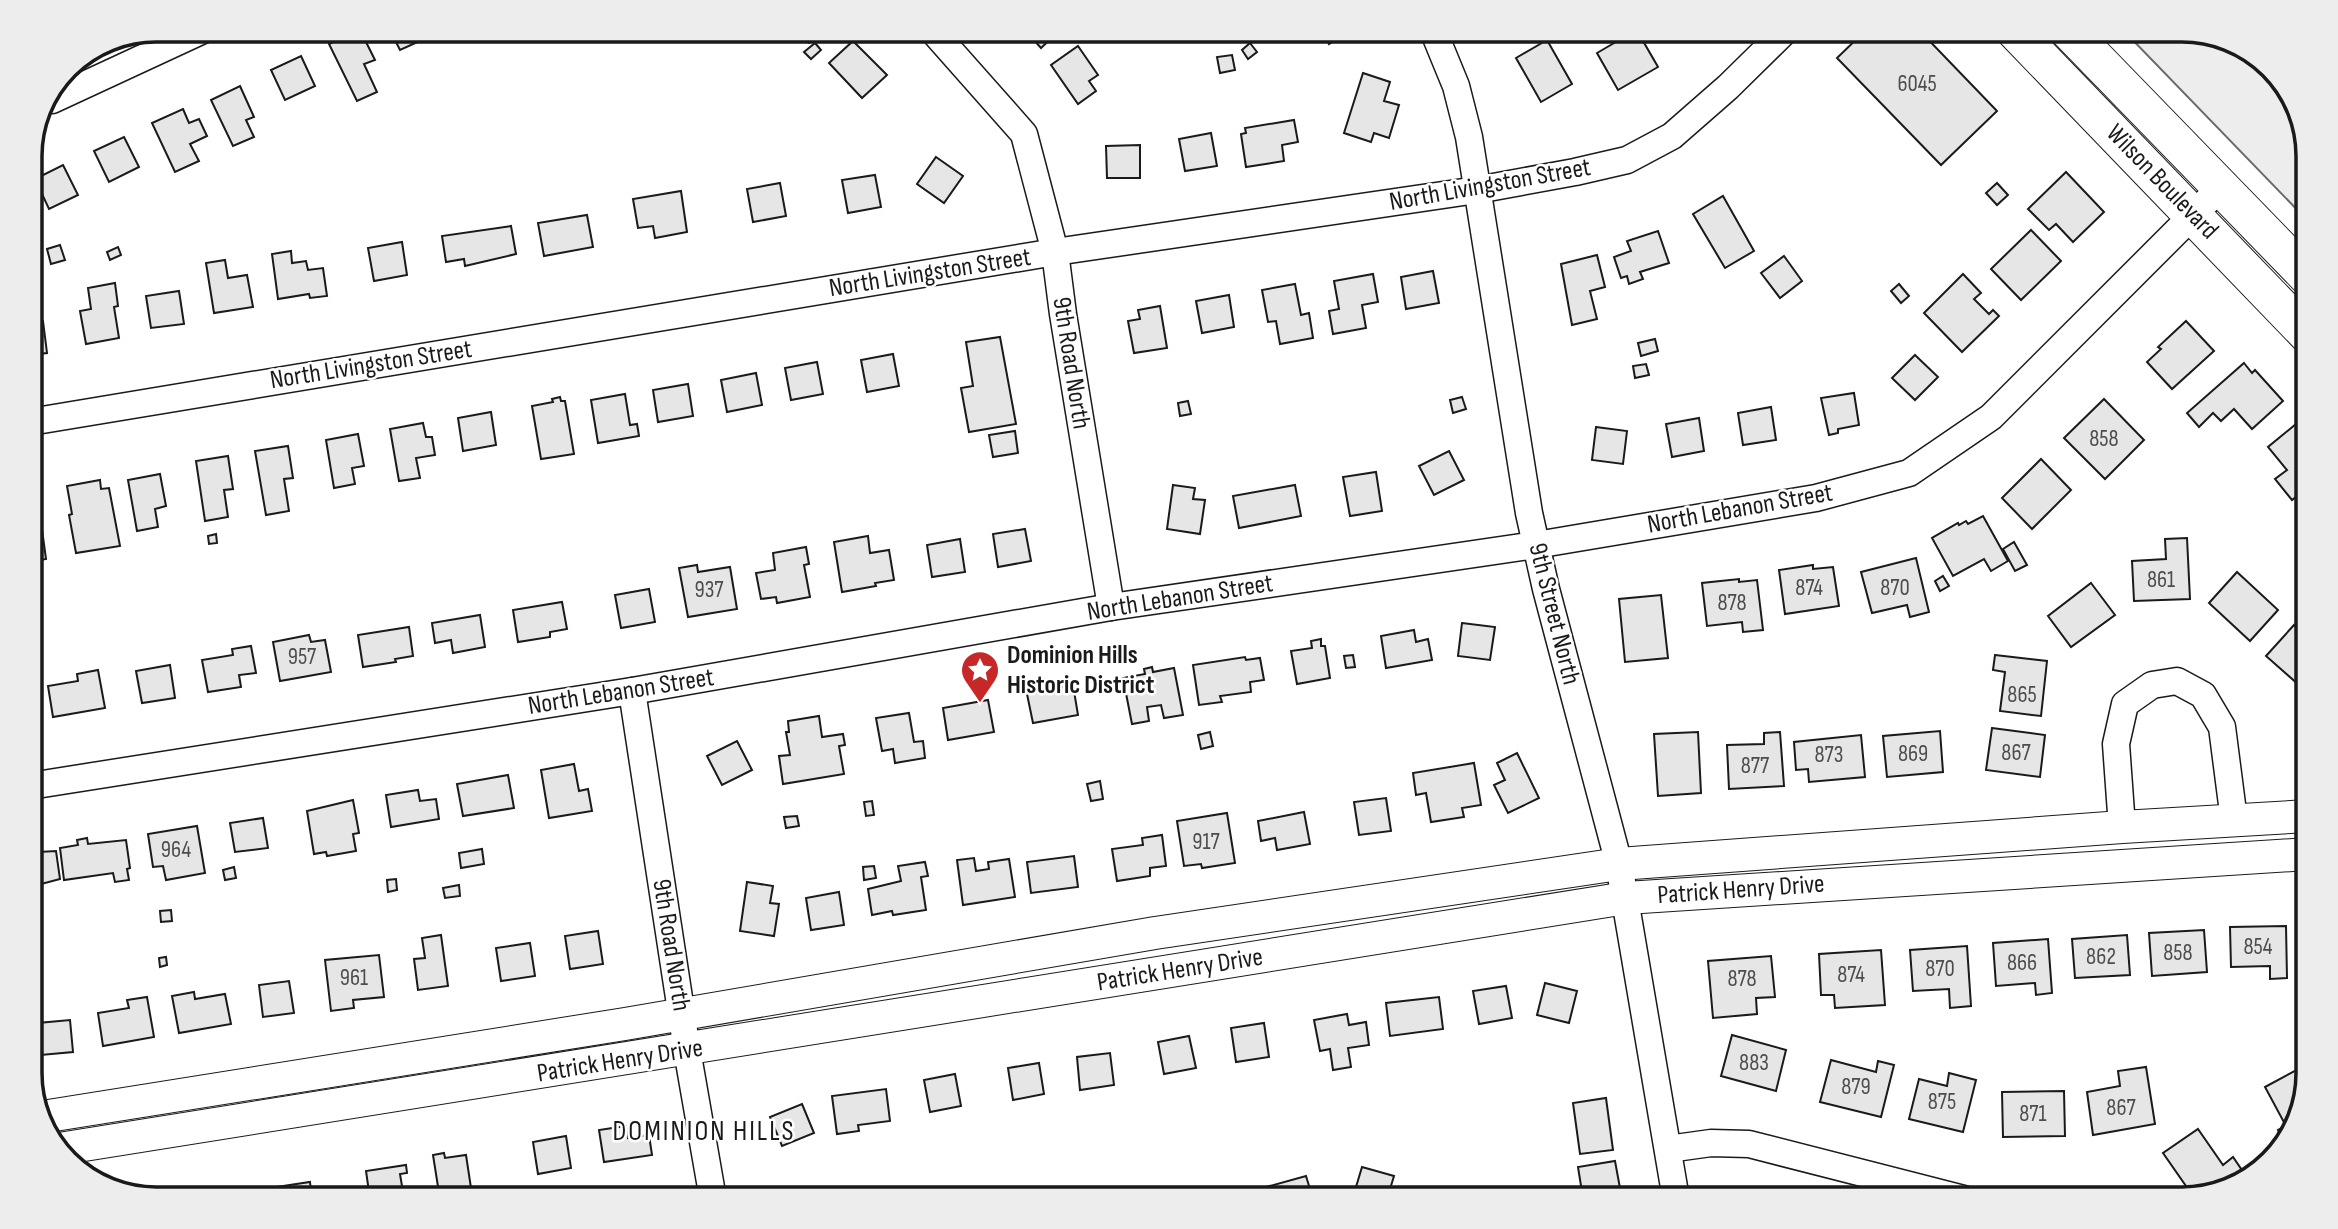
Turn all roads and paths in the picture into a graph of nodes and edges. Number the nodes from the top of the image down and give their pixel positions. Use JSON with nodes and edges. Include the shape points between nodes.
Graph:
{"nodes":[{"id":1,"x":177,"y":42,"type":"edge"},
{"id":2,"x":943,"y":42,"type":"edge"},
{"id":3,"x":1438,"y":42,"type":"edge"},
{"id":4,"x":1774,"y":42,"type":"edge"},
{"id":5,"x":2026,"y":42,"type":"edge"},
{"id":6,"x":2080,"y":42,"type":"edge"},
{"id":7,"x":59,"y":97,"type":"edge"},
{"id":8,"x":2221,"y":187,"type":"junction"},
{"id":9,"x":1477,"y":190,"type":"junction"},
{"id":10,"x":2194,"y":214,"type":"junction"},
{"id":11,"x":1055,"y":252,"type":"junction"},
{"id":12,"x":2296,"y":265,"type":"edge"},
{"id":13,"x":2296,"y":322,"type":"edge"},
{"id":14,"x":42,"y":420,"type":"edge"},
{"id":15,"x":1536,"y":545,"type":"junction"},
{"id":16,"x":1111,"y":607,"type":"junction"},
{"id":17,"x":632,"y":691,"type":"junction"},
{"id":18,"x":42,"y":784,"type":"edge"},
{"id":19,"x":2296,"y":817,"type":"edge"},
{"id":20,"x":2234,"y":820,"type":"junction"},
{"id":21,"x":2122,"y":827,"type":"junction"},
{"id":22,"x":2296,"y":855,"type":"edge"},
{"id":23,"x":1619,"y":864,"type":"junction"},
{"id":24,"x":1626,"y":898,"type":"junction"},
{"id":25,"x":682,"y":1013,"type":"junction"},
{"id":26,"x":687,"y":1050,"type":"junction"},
{"id":27,"x":51,"y":1116,"type":"edge"},
{"id":28,"x":70,"y":1147,"type":"edge"},
{"id":29,"x":1668,"y":1149,"type":"junction"},
{"id":30,"x":711,"y":1187,"type":"edge"},
{"id":31,"x":1674,"y":1187,"type":"edge"},
{"id":32,"x":1918,"y":1187,"type":"edge"}],
"edges":[{"from":1,"to":7,"type":"street"},
{"from":2,"to":11,"type":"street","name":"9th Road North","via":[[1024,134]]},
{"from":3,"to":9,"type":"street","name":"9th Street North","via":[[1469,137]]},
{"from":4,"to":9,"type":"street","name":"North Livingston Street","via":[[1672,136],[1628,160]]},
{"from":5,"to":10,"type":"main road","name":"Wilson Boulevard"},
{"from":6,"to":8,"type":"main road","name":"Wilson Boulevard"},
{"from":8,"to":10,"type":"street","name":"North Lebanon Street"},
{"from":8,"to":12,"type":"main road","name":"Wilson Boulevard"},
{"from":9,"to":11,"type":"street","name":"North Livingston Street"},
{"from":9,"to":15,"type":"street","name":"9th Street North"},
{"from":10,"to":13,"type":"main road","name":"Wilson Boulevard"},
{"from":10,"to":15,"type":"street","name":"North Lebanon Street","via":[[1992,417],[1909,473],[1816,498]]},
{"from":11,"to":14,"type":"street","name":"North Livingston Street"},
{"from":11,"to":16,"type":"street","name":"9th Road North"},
{"from":15,"to":16,"type":"street","name":"North Lebanon Street"},
{"from":15,"to":23,"type":"street","name":"9th Street North"},
{"from":16,"to":17,"type":"street","name":"North Lebanon Street"},
{"from":17,"to":18,"type":"street","name":"North Lebanon Street"},
{"from":17,"to":25,"type":"street","name":"9th Road North"},
{"from":19,"to":20,"type":"street","name":"Patrick Henry Drive"},
{"from":20,"to":21,"type":"street","name":"Patrick Henry Drive"},
{"from":20,"to":21,"type":"street","via":[[2222,727],[2203,695],[2177,681],[2152,685],[2125,704],[2116,744]]},
{"from":21,"to":23,"type":"street","name":"Patrick Henry Drive"},
{"from":22,"to":24,"type":"street","name":"Patrick Henry Drive"},
{"from":23,"to":24,"type":"street","name":"9th Street North"},
{"from":23,"to":25,"type":"street","name":"Patrick Henry Drive","via":[[1155,933]]},
{"from":24,"to":26,"type":"street","name":"Patrick Henry Drive"},
{"from":24,"to":29,"type":"street","name":"9th Street North"},
{"from":25,"to":26,"type":"street","name":"9th Road North"},
{"from":25,"to":27,"type":"street","name":"Patrick Henry Drive"},
{"from":26,"to":28,"type":"street","name":"Patrick Henry Drive"},
{"from":26,"to":30,"type":"street","name":"9th Road North"},
{"from":29,"to":31,"type":"street","name":"9th Street North"},
{"from":29,"to":32,"type":"street","via":[[1749,1144]]}]}
